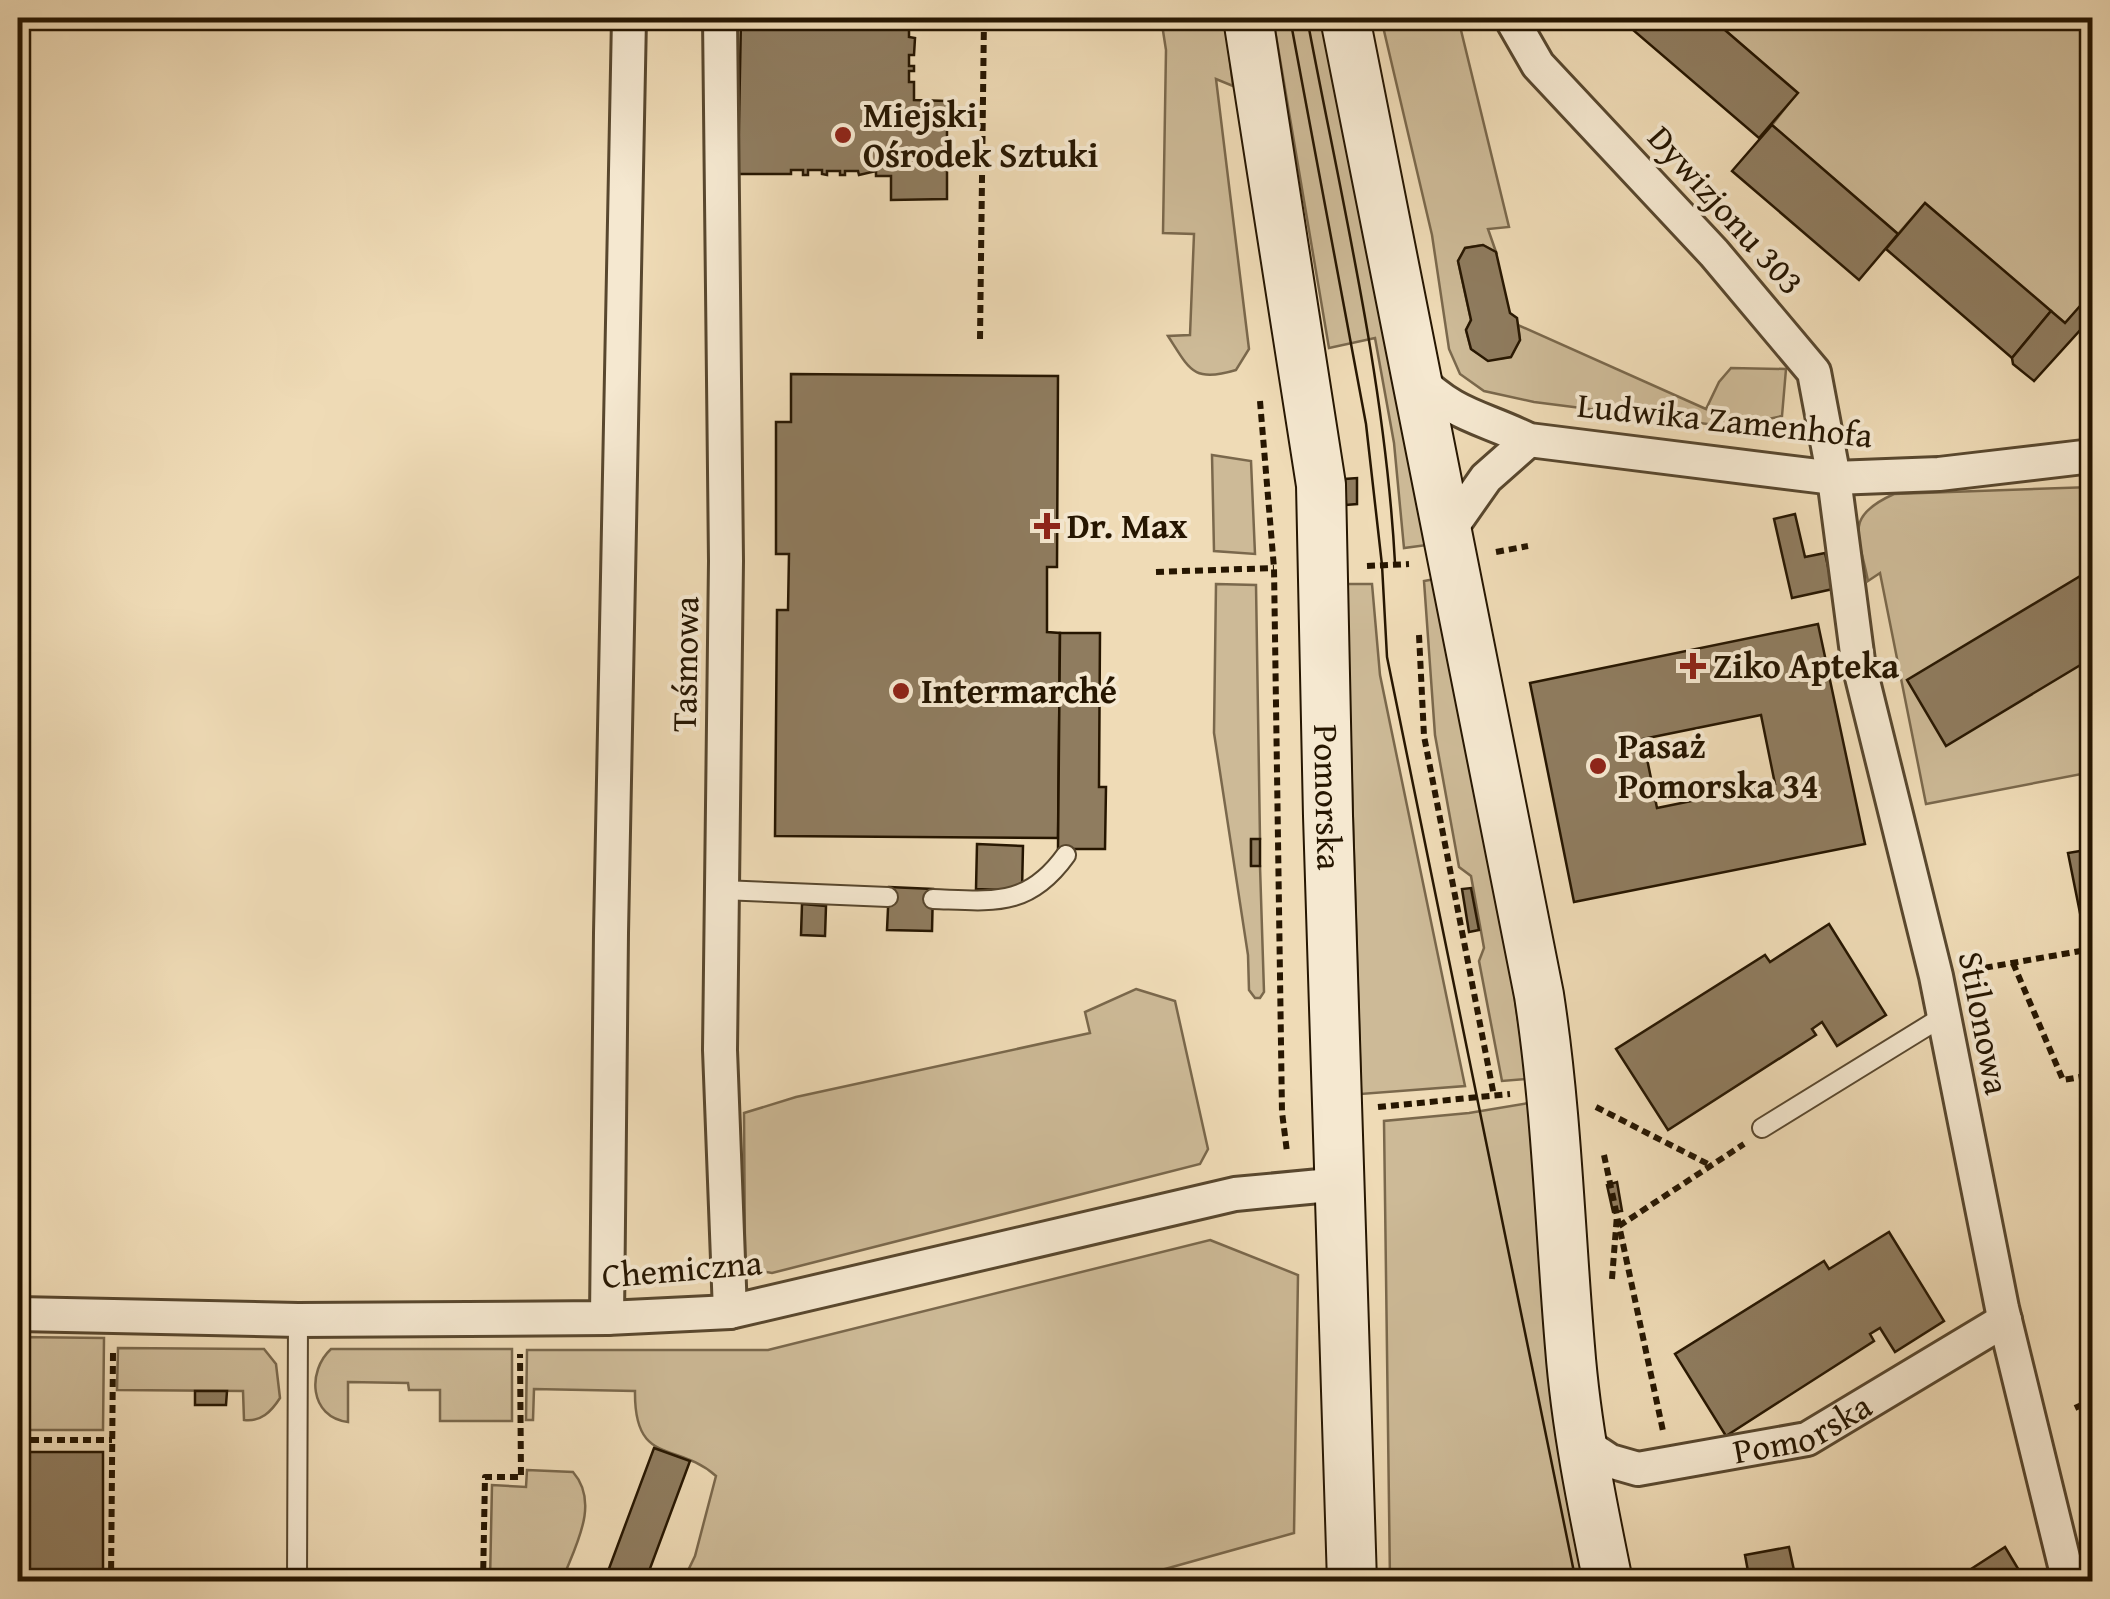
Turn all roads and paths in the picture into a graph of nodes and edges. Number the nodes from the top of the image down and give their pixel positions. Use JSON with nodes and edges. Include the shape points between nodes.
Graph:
{"nodes":[{"id":1,"x":630,"y":18,"type":"edge"},
{"id":2,"x":720,"y":18,"type":"edge"},
{"id":3,"x":984,"y":18,"type":"edge"},
{"id":4,"x":1248,"y":18,"type":"edge"},
{"id":5,"x":1345,"y":18,"type":"edge"},
{"id":6,"x":1512,"y":18,"type":"edge"},
{"id":7,"x":980,"y":339,"type":"dead end"},
{"id":8,"x":1414,"y":376,"type":"junction"},
{"id":9,"x":1529,"y":440,"type":"junction"},
{"id":10,"x":2092,"y":456,"type":"edge"},
{"id":11,"x":1834,"y":478,"type":"junction"},
{"id":12,"x":1271,"y":514,"type":"dead end"},
{"id":13,"x":1446,"y":535,"type":"junction"},
{"id":14,"x":1419,"y":629,"type":"dead end"},
{"id":15,"x":1066,"y":855,"type":"dead end"},
{"id":16,"x":722,"y":890,"type":"junction"},
{"id":17,"x":888,"y":897,"type":"dead end"},
{"id":18,"x":933,"y":899,"type":"dead end"},
{"id":19,"x":2092,"y":949,"type":"edge"},
{"id":20,"x":2013,"y":963,"type":"junction"},
{"id":21,"x":1936,"y":976,"type":"junction"},
{"id":22,"x":1942,"y":1017,"type":"junction"},
{"id":23,"x":2092,"y":1075,"type":"edge"},
{"id":24,"x":1494,"y":1096,"type":"dead end"},
{"id":25,"x":1592,"y":1105,"type":"dead end"},
{"id":26,"x":1282,"y":1112,"type":"dead end"},
{"id":27,"x":1762,"y":1128,"type":"joint"},
{"id":28,"x":1711,"y":1165,"type":"junction"},
{"id":29,"x":1341,"y":1184,"type":"junction"},
{"id":30,"x":1619,"y":1226,"type":"dead end"},
{"id":31,"x":730,"y":1312,"type":"junction"},
{"id":32,"x":18,"y":1314,"type":"edge"},
{"id":33,"x":520,"y":1318,"type":"junction"},
{"id":34,"x":607,"y":1318,"type":"junction"},
{"id":35,"x":298,"y":1320,"type":"junction"},
{"id":36,"x":2005,"y":1320,"type":"junction"},
{"id":37,"x":113,"y":1340,"type":"dead end"},
{"id":38,"x":2092,"y":1400,"type":"edge"},
{"id":39,"x":2076,"y":1408,"type":"dead end"},
{"id":40,"x":18,"y":1440,"type":"edge"},
{"id":41,"x":112,"y":1440,"type":"junction"},
{"id":42,"x":1580,"y":1441,"type":"junction"},
{"id":43,"x":111,"y":1582,"type":"edge"},
{"id":44,"x":297,"y":1582,"type":"edge"},
{"id":45,"x":483,"y":1582,"type":"edge"},
{"id":46,"x":1352,"y":1582,"type":"edge"},
{"id":47,"x":1608,"y":1582,"type":"edge"},
{"id":48,"x":2068,"y":1582,"type":"edge"}],
"edges":[{"from":1,"to":34,"type":"street"},
{"from":2,"to":16,"type":"street","name":"Taśmowa"},
{"from":3,"to":7,"type":"path"},
{"from":4,"to":29,"type":"main road","name":"Pomorska","via":[[1321,485]]},
{"from":5,"to":8,"type":"main road"},
{"from":6,"to":11,"type":"street","name":"Dywizjonu 303","via":[[1538,65],[1714,253],[1814,372]]},
{"from":8,"to":9,"type":"street","name":"Ludwika Zamenhofa","via":[[1456,412]]},
{"from":8,"to":13,"type":"main road"},
{"from":9,"to":11,"type":"street","name":"Ludwika Zamenhofa"},
{"from":9,"to":13,"type":"street","name":"Ludwika Zamenhofa","via":[[1486,478]]},
{"from":10,"to":11,"type":"street","name":"Ludwika Zamenhofa"},
{"from":11,"to":21,"type":"street","name":"Stilonowa","via":[[1858,661]]},
{"from":12,"to":26,"type":"path"},
{"from":13,"to":42,"type":"main road","via":[[1546,1042]]},
{"from":14,"to":24,"type":"path","via":[[1424,736]]},
{"from":15,"to":18,"type":"lane","via":[[1030,892],[992,901]]},
{"from":16,"to":17,"type":"lane"},
{"from":16,"to":31,"type":"street","name":"Taśmowa","via":[[720,1050]]},
{"from":19,"to":20,"type":"path"},
{"from":20,"to":21,"type":"path"},
{"from":20,"to":23,"type":"path","via":[[2063,1080]]},
{"from":21,"to":22,"type":"street","name":"Stilonowa"},
{"from":22,"to":27,"type":"lane"},
{"from":22,"to":36,"type":"street","name":"Stilonowa"},
{"from":25,"to":28,"type":"path"},
{"from":27,"to":28,"type":"path"},
{"from":28,"to":30,"type":"path"},
{"from":29,"to":31,"type":"street","name":"Chemiczna","via":[[1235,1194]]},
{"from":29,"to":46,"type":"main road","name":"Pomorska"},
{"from":31,"to":34,"type":"street","name":"Chemiczna"},
{"from":32,"to":35,"type":"street","name":"Chemiczna"},
{"from":33,"to":34,"type":"street","name":"Chemiczna"},
{"from":33,"to":35,"type":"street","name":"Chemiczna"},
{"from":33,"to":45,"type":"path","via":[[521,1477],[485,1477]]},
{"from":35,"to":44,"type":"lane"},
{"from":36,"to":42,"type":"street","name":"Pomorska","via":[[1807,1440],[1638,1470]]},
{"from":36,"to":48,"type":"street","name":"Stilonowa"},
{"from":37,"to":41,"type":"path"},
{"from":38,"to":39,"type":"path"},
{"from":40,"to":41,"type":"path"},
{"from":41,"to":43,"type":"path"},
{"from":42,"to":47,"type":"main road"}]}
